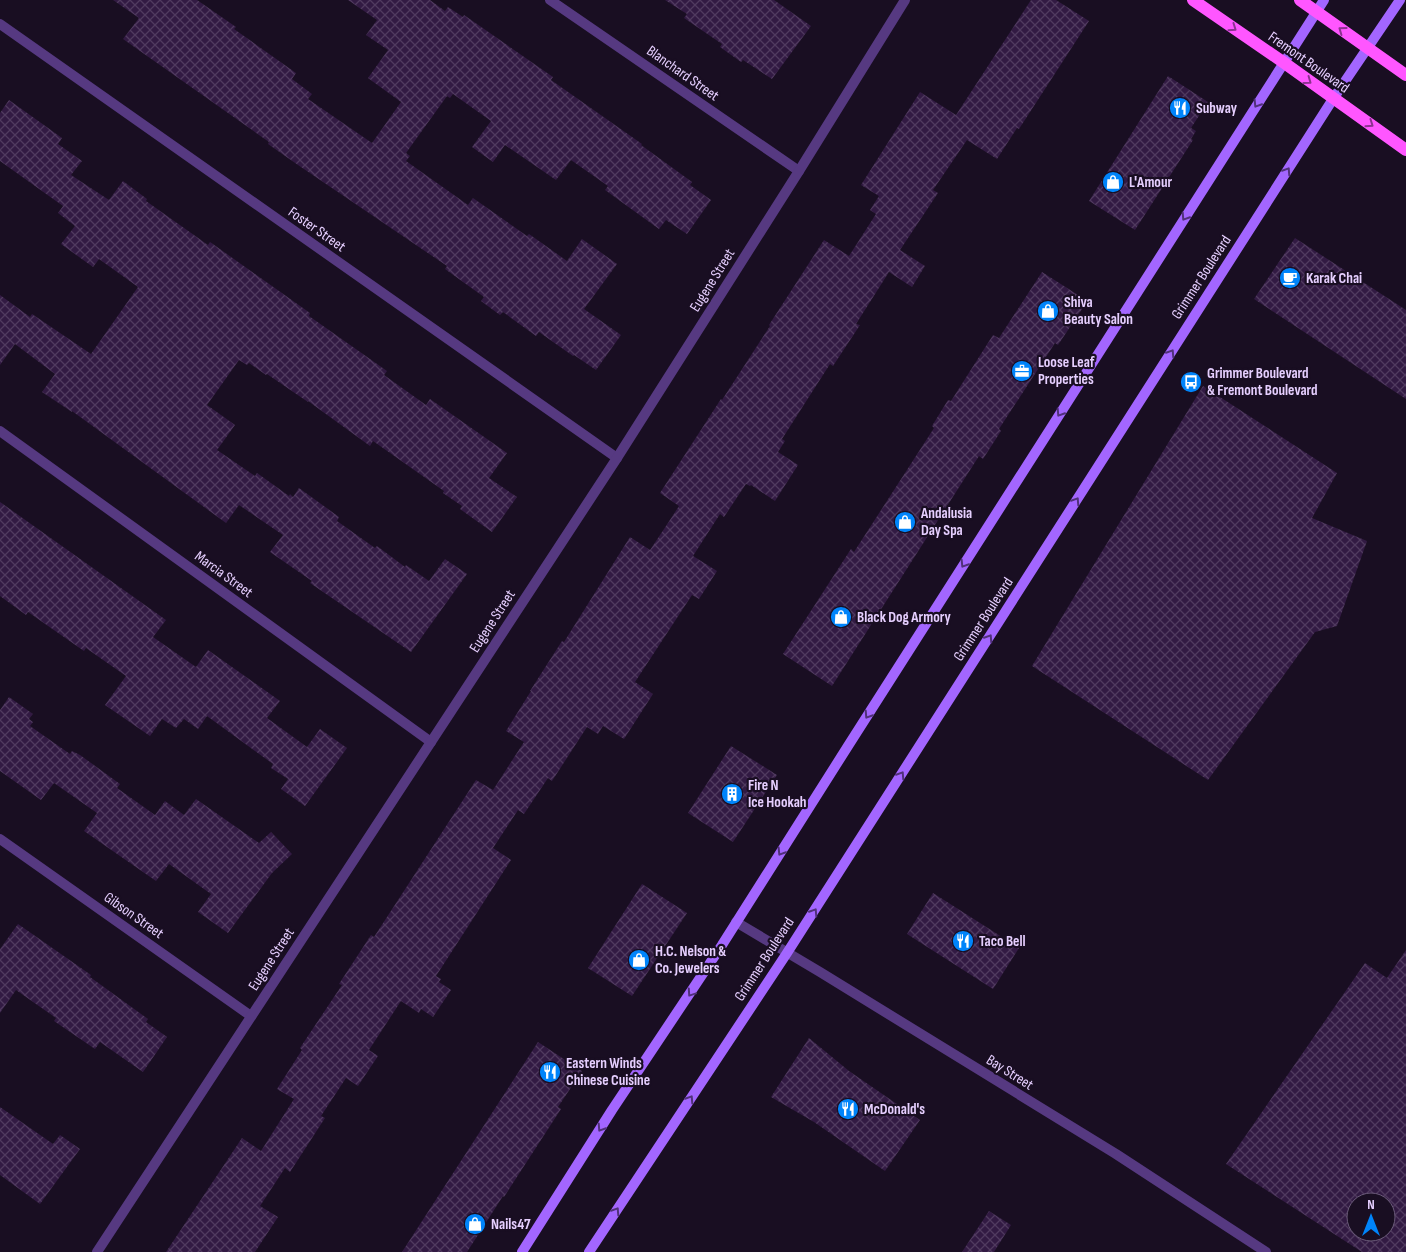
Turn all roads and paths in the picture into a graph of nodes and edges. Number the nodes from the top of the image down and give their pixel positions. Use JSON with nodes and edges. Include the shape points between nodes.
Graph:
{"nodes":[{"id":1,"x":550,"y":0,"type":"edge"},
{"id":2,"x":905,"y":0,"type":"edge"},
{"id":3,"x":1193,"y":0,"type":"edge"},
{"id":4,"x":1300,"y":0,"type":"edge"},
{"id":5,"x":1324,"y":0,"type":"edge"},
{"id":6,"x":1400,"y":0,"type":"edge"},
{"id":7,"x":1317,"y":12,"type":"junction"},
{"id":8,"x":0,"y":24,"type":"edge"},
{"id":9,"x":1368,"y":48,"type":"junction"},
{"id":10,"x":1283,"y":62,"type":"junction"},
{"id":11,"x":1406,"y":75,"type":"edge"},
{"id":12,"x":1333,"y":99,"type":"junction"},
{"id":13,"x":1406,"y":150,"type":"edge"},
{"id":14,"x":799,"y":171,"type":"junction"},
{"id":15,"x":0,"y":431,"type":"edge"},
{"id":16,"x":617,"y":458,"type":"junction"},
{"id":17,"x":431,"y":742,"type":"junction"},
{"id":18,"x":0,"y":839,"type":"edge"},
{"id":19,"x":736,"y":922,"type":"junction"},
{"id":20,"x":787,"y":953,"type":"junction"},
{"id":21,"x":251,"y":1016,"type":"junction"},
{"id":22,"x":97,"y":1252,"type":"edge"},
{"id":23,"x":522,"y":1252,"type":"edge"},
{"id":24,"x":590,"y":1252,"type":"edge"},
{"id":25,"x":1266,"y":1252,"type":"edge"}],
"edges":[{"from":1,"to":14,"type":"street","name":"Blanchard Street"},
{"from":2,"to":14,"type":"street","name":"Eugene Street"},
{"from":3,"to":10,"type":"main road","name":"Fremont Boulevard","one_way":true},
{"from":4,"to":7,"type":"main road"},
{"from":5,"to":7,"type":"main road"},
{"from":6,"to":9,"type":"main road","name":"Grimmer Boulevard"},
{"from":9,"to":7,"type":"main road","one_way":true},
{"from":7,"to":10,"type":"main road"},
{"from":8,"to":16,"type":"street","name":"Foster Street"},
{"from":9,"to":11,"type":"main road"},
{"from":9,"to":12,"type":"main road","name":"Grimmer Boulevard"},
{"from":10,"to":12,"type":"main road","name":"Fremont Boulevard","one_way":true},
{"from":10,"to":19,"type":"main road","one_way":true},
{"from":12,"to":13,"type":"main road","name":"Fremont Boulevard","one_way":true},
{"from":20,"to":12,"type":"main road","name":"Grimmer Boulevard","one_way":true},
{"from":14,"to":16,"type":"street","name":"Eugene Street"},
{"from":15,"to":17,"type":"street","name":"Marcia Street"},
{"from":16,"to":17,"type":"street","name":"Eugene Street"},
{"from":17,"to":21,"type":"street","name":"Eugene Street"},
{"from":18,"to":21,"type":"street","name":"Gibson Street"},
{"from":19,"to":20,"type":"street","name":"Bay Street"},
{"from":19,"to":23,"type":"main road","one_way":true},
{"from":24,"to":20,"type":"main road","name":"Grimmer Boulevard","one_way":true},
{"from":20,"to":25,"type":"street","name":"Bay Street","via":[[1116,1154]]},
{"from":21,"to":22,"type":"street","name":"Eugene Street"}]}
